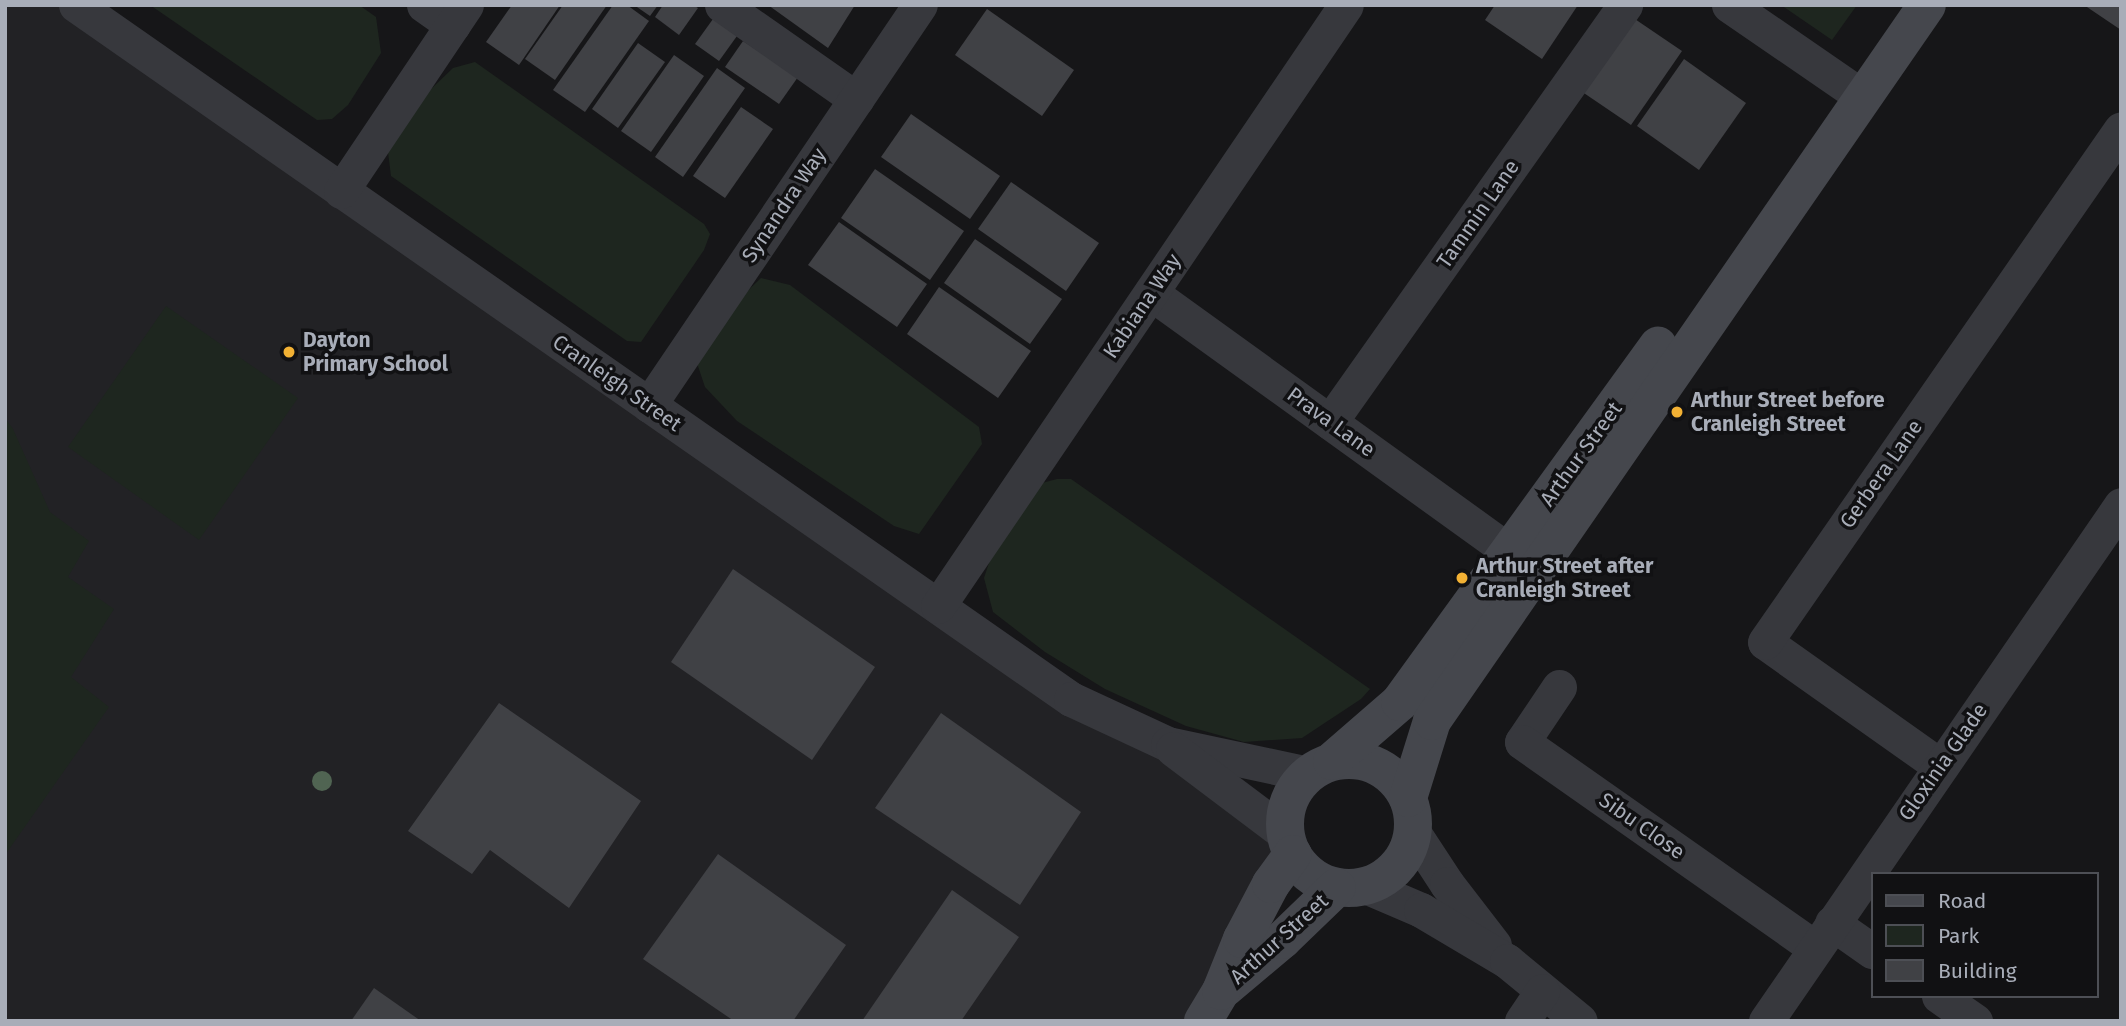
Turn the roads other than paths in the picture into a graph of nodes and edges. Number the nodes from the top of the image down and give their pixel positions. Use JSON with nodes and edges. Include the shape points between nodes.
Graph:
{"nodes":[{"id":1,"x":76,"y":5,"type":"edge"},
{"id":2,"x":424,"y":5,"type":"edge"},
{"id":3,"x":722,"y":5,"type":"edge"},
{"id":4,"x":920,"y":5,"type":"edge"},
{"id":5,"x":1346,"y":5,"type":"edge"},
{"id":6,"x":1625,"y":5,"type":"edge"},
{"id":7,"x":1730,"y":5,"type":"edge"},
{"id":8,"x":1927,"y":5,"type":"edge"},
{"id":9,"x":459,"y":15,"type":"edge"},
{"id":10,"x":1863,"y":97,"type":"junction"},
{"id":11,"x":856,"y":99,"type":"junction"},
{"id":12,"x":2121,"y":129,"type":"edge"},
{"id":13,"x":1828,"y":144,"type":"junction"},
{"id":14,"x":341,"y":191,"type":"junction"},
{"id":15,"x":1151,"y":293,"type":"junction"},
{"id":16,"x":649,"y":405,"type":"junction"},
{"id":17,"x":1330,"y":422,"type":"junction"},
{"id":18,"x":2121,"y":505,"type":"edge"},
{"id":19,"x":1510,"y":552,"type":"junction"},
{"id":20,"x":939,"y":606,"type":"junction"},
{"id":21,"x":1559,"y":687,"type":"dead end"},
{"id":22,"x":1168,"y":744,"type":"junction"},
{"id":23,"x":1940,"y":766,"type":"junction"},
{"id":24,"x":1320,"y":768,"type":"junction"},
{"id":25,"x":1410,"y":815,"type":"junction"},
{"id":26,"x":1289,"y":844,"type":"junction"},
{"id":27,"x":1351,"y":886,"type":"junction"},
{"id":28,"x":1824,"y":936,"type":"junction"},
{"id":29,"x":1870,"y":950,"type":"edge"},
{"id":30,"x":1507,"y":961,"type":"junction"},
{"id":31,"x":1542,"y":991,"type":"junction"},
{"id":32,"x":1942,"y":998,"type":"edge"},
{"id":33,"x":1212,"y":1006,"type":"edge"},
{"id":34,"x":1522,"y":1021,"type":"edge"},
{"id":35,"x":1580,"y":1021,"type":"edge"},
{"id":36,"x":1766,"y":1021,"type":"edge"},
{"id":37,"x":1975,"y":1021,"type":"edge"}],
"edges":[{"from":1,"to":14,"type":"street","name":"Cranleigh Street"},
{"from":2,"to":9,"type":"street"},
{"from":3,"to":11,"type":"street"},
{"from":4,"to":11,"type":"street","name":"Synandra Way"},
{"from":5,"to":15,"type":"street","name":"Kabiana Way"},
{"from":6,"to":17,"type":"street","name":"Tammin Lane"},
{"from":7,"to":10,"type":"street"},
{"from":8,"to":10,"type":"street","name":"Arthur Street"},
{"from":9,"to":14,"type":"street"},
{"from":10,"to":13,"type":"street","name":"Arthur Street"},
{"from":11,"to":16,"type":"street","name":"Synandra Way"},
{"from":12,"to":23,"type":"street","name":"Gerbera Lane","via":[[1765,642]]},
{"from":13,"to":19,"type":"street","name":"Arthur Street","via":[[1743,230]]},
{"from":13,"to":25,"type":"street","name":"Arthur Street","via":[[1432,721]]},
{"from":14,"to":16,"type":"street","name":"Cranleigh Street"},
{"from":15,"to":17,"type":"street","name":"Prava Lane"},
{"from":15,"to":20,"type":"street","name":"Kabiana Way"},
{"from":16,"to":20,"type":"street","name":"Cranleigh Street"},
{"from":17,"to":19,"type":"street","name":"Prava Lane"},
{"from":18,"to":23,"type":"street","name":"Gloxinia Glade"},
{"from":19,"to":24,"type":"street","name":"Arthur Street","via":[[1400,702]]},
{"from":20,"to":22,"type":"street","name":"Cranleigh Street","via":[[1071,699]]},
{"from":21,"to":28,"type":"street","name":"Sibu Close","via":[[1522,742]]},
{"from":22,"to":24,"type":"street","name":"Cranleigh Street"},
{"from":22,"to":26,"type":"street","name":"Cranleigh Street"},
{"from":23,"to":28,"type":"street","name":"Gloxinia Glade"},
{"from":24,"to":25,"type":"street","via":[[1355,760],[1377,766],[1395,779]]},
{"from":24,"to":26,"type":"street","via":[[1291,795],[1285,821]]},
{"from":25,"to":27,"type":"street","via":[[1405,855],[1397,866],[1377,882]]},
{"from":25,"to":30,"type":"street","via":[[1447,884]]},
{"from":26,"to":27,"type":"street","via":[[1311,875]]},
{"from":26,"to":33,"type":"street","name":"Arthur Street"},
{"from":27,"to":30,"type":"street","via":[[1421,910]]},
{"from":27,"to":33,"type":"street","name":"Arthur Street","via":[[1282,940]]},
{"from":28,"to":29,"type":"street"},
{"from":28,"to":36,"type":"street","name":"Gloxinia Glade"},
{"from":30,"to":31,"type":"street"},
{"from":31,"to":34,"type":"street"},
{"from":31,"to":35,"type":"street"},
{"from":32,"to":37,"type":"street"}]}
